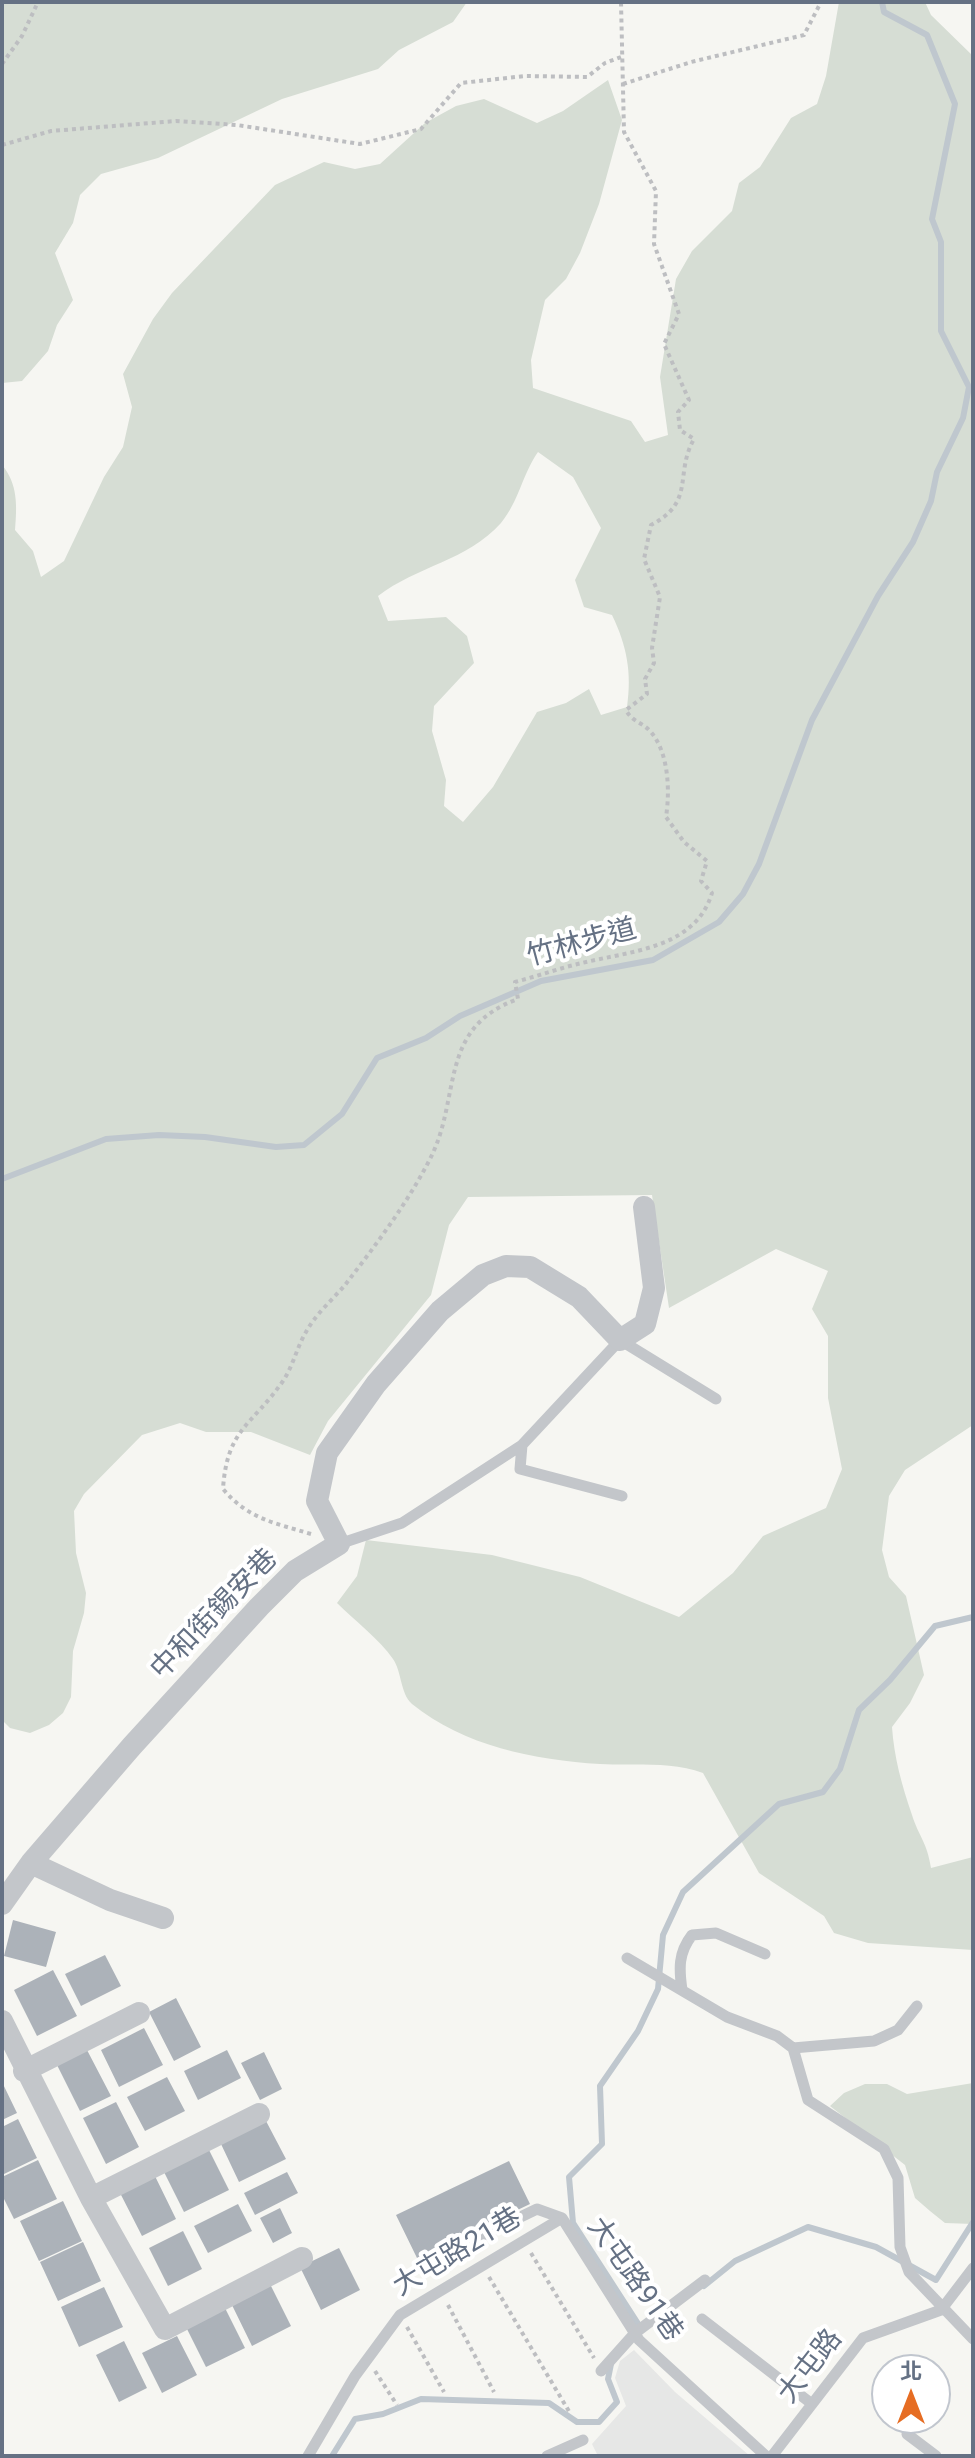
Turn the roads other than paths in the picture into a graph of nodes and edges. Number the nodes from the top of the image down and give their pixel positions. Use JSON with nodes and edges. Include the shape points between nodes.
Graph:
{"nodes":[{"id":1,"x":644,"y":1207,"type":"dead end"},
{"id":2,"x":620,"y":1340,"type":"junction"},
{"id":3,"x":716,"y":1399,"type":"dead end"},
{"id":4,"x":522,"y":1445,"type":"junction"},
{"id":5,"x":622,"y":1496,"type":"dead end"},
{"id":6,"x":339,"y":1544,"type":"junction"},
{"id":7,"x":31,"y":1863,"type":"junction"},
{"id":8,"x":2,"y":1904,"type":"edge"},
{"id":9,"x":163,"y":1918,"type":"dead end"},
{"id":10,"x":765,"y":1954,"type":"dead end"},
{"id":11,"x":627,"y":1958,"type":"dead end"},
{"id":12,"x":682,"y":1990,"type":"junction"},
{"id":13,"x":917,"y":2006,"type":"dead end"},
{"id":14,"x":139,"y":2013,"type":"dead end"},
{"id":15,"x":2,"y":2021,"type":"edge"},
{"id":16,"x":793,"y":2048,"type":"junction"},
{"id":17,"x":24,"y":2071,"type":"junction"},
{"id":18,"x":259,"y":2114,"type":"dead end"},
{"id":19,"x":91,"y":2198,"type":"junction"},
{"id":20,"x":562,"y":2218,"type":"junction"},
{"id":21,"x":442,"y":2255,"type":"dead end"},
{"id":22,"x":302,"y":2258,"type":"dead end"},
{"id":23,"x":973,"y":2268,"type":"edge"},
{"id":24,"x":705,"y":2280,"type":"dead end"},
{"id":25,"x":941,"y":2310,"type":"junction"},
{"id":26,"x":702,"y":2319,"type":"dead end"},
{"id":27,"x":635,"y":2333,"type":"junction"},
{"id":28,"x":973,"y":2339,"type":"edge"},
{"id":29,"x":601,"y":2371,"type":"road end"},
{"id":30,"x":812,"y":2404,"type":"junction"},
{"id":31,"x":907,"y":2434,"type":"dead end"},
{"id":32,"x":583,"y":2440,"type":"dead end"},
{"id":33,"x":308,"y":2456,"type":"edge"},
{"id":34,"x":547,"y":2456,"type":"edge"},
{"id":35,"x":769,"y":2456,"type":"edge"},
{"id":36,"x":936,"y":2456,"type":"edge"}],
"edges":[{"from":1,"to":2,"type":"street","via":[[654,1288],[645,1324]]},
{"from":2,"to":3,"type":"lane"},
{"from":2,"to":4,"type":"lane"},
{"from":2,"to":6,"type":"street","via":[[579,1297],[530,1267],[506,1266],[483,1275],[440,1311],[376,1384],[327,1453],[317,1501]]},
{"from":4,"to":5,"type":"lane","via":[[520,1469]]},
{"from":4,"to":6,"type":"lane","via":[[402,1523]]},
{"from":6,"to":7,"type":"street","name":"中和街錫安巷","via":[[295,1571],[259,1607]]},
{"from":7,"to":8,"type":"street","name":"中和街錫安巷"},
{"from":7,"to":9,"type":"street"},
{"from":10,"to":12,"type":"lane","via":[[716,1933],[692,1935],[679,1968]]},
{"from":11,"to":12,"type":"lane"},
{"from":12,"to":16,"type":"lane"},
{"from":13,"to":16,"type":"lane","via":[[898,2030],[874,2041]]},
{"from":14,"to":17,"type":"street"},
{"from":15,"to":17,"type":"street"},
{"from":16,"to":25,"type":"lane","via":[[808,2100],[884,2149],[898,2178],[900,2247],[909,2272]]},
{"from":17,"to":19,"type":"street"},
{"from":18,"to":19,"type":"street"},
{"from":19,"to":22,"type":"street","via":[[165,2329]]},
{"from":20,"to":21,"type":"lane","name":"大屯路91巷","via":[[537,2209]]},
{"from":20,"to":27,"type":"lane","name":"大屯路91巷"},
{"from":20,"to":33,"type":"lane","name":"大屯路21巷","via":[[400,2315]]},
{"from":23,"to":25,"type":"lane"},
{"from":24,"to":27,"type":"lane"},
{"from":25,"to":28,"type":"lane"},
{"from":25,"to":30,"type":"lane","name":"大屯路","via":[[863,2338]]},
{"from":26,"to":30,"type":"lane"},
{"from":27,"to":29,"type":"lane"},
{"from":27,"to":35,"type":"lane","name":"大屯路91巷","via":[[678,2379]]},
{"from":30,"to":35,"type":"lane","name":"大屯路"},
{"from":31,"to":36,"type":"lane"},
{"from":32,"to":34,"type":"lane"}]}
